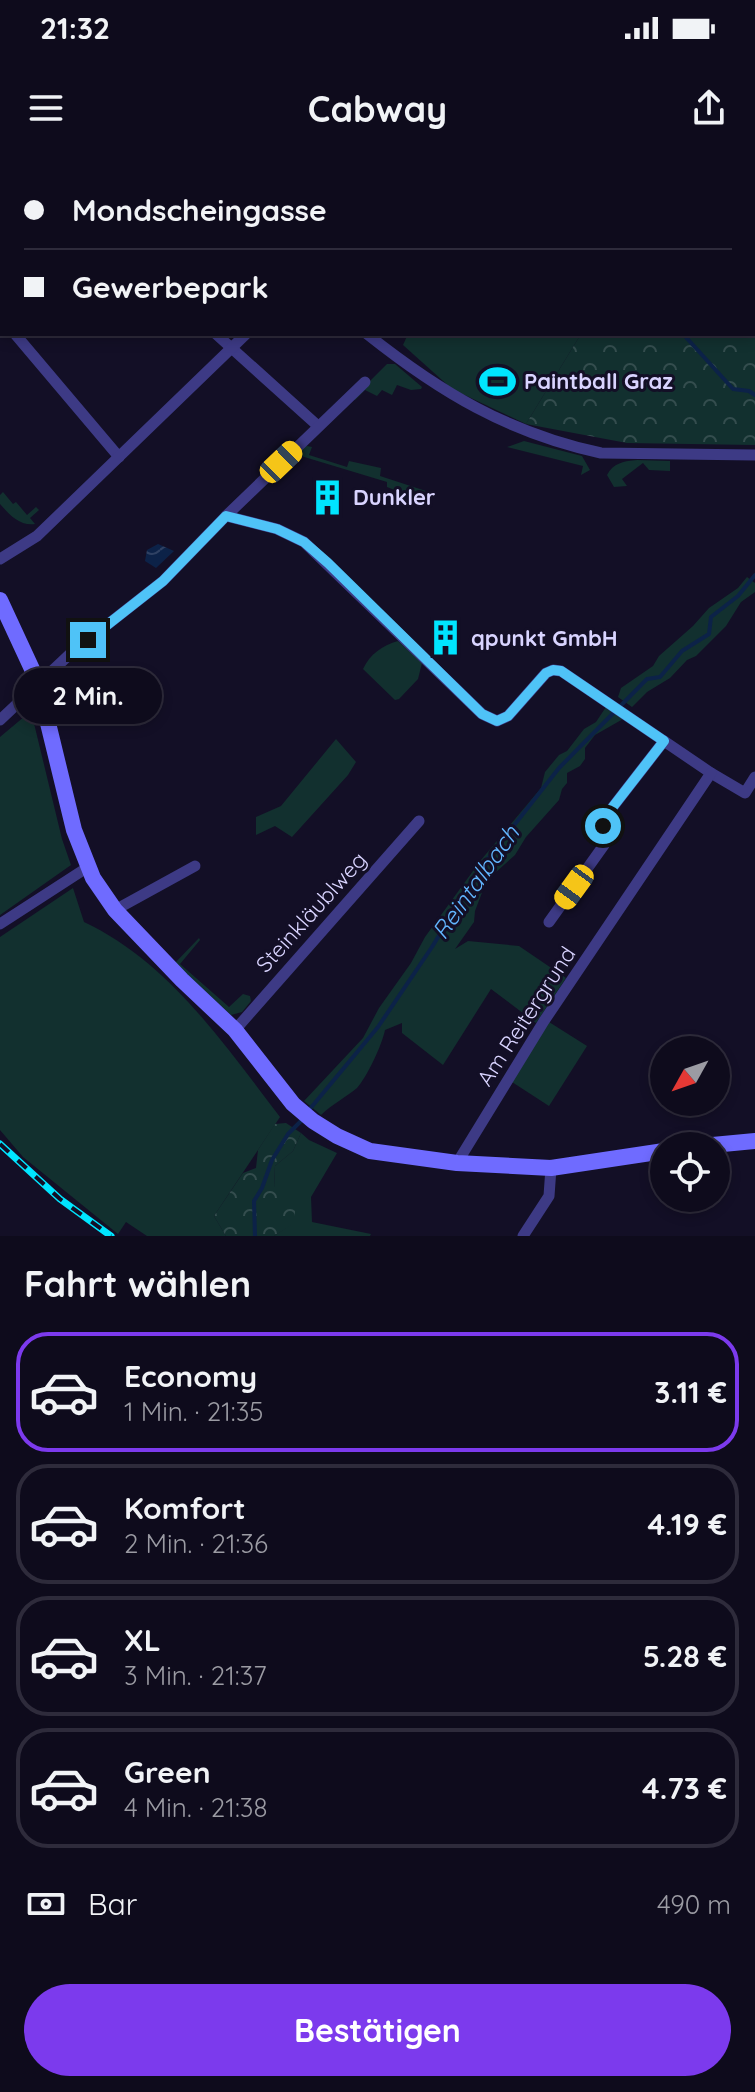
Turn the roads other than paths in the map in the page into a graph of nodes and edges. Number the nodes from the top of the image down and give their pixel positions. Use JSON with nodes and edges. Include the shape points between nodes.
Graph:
{"nodes":[{"id":1,"x":17,"y":336,"type":"edge"},
{"id":2,"x":218,"y":336,"type":"edge"},
{"id":3,"x":244,"y":336,"type":"edge"},
{"id":4,"x":370,"y":336,"type":"edge"},
{"id":5,"x":232,"y":348,"type":"junction"},
{"id":6,"x":365,"y":382,"type":"dead end"},
{"id":7,"x":318,"y":426,"type":"junction"},
{"id":8,"x":755,"y":455,"type":"edge"},
{"id":9,"x":119,"y":457,"type":"junction"},
{"id":10,"x":226,"y":516,"type":"junction"},
{"id":11,"x":0,"y":559,"type":"edge"},
{"id":12,"x":0,"y":600,"type":"edge"},
{"id":13,"x":38,"y":682,"type":"junction"},
{"id":14,"x":0,"y":720,"type":"edge"},
{"id":15,"x":664,"y":741,"type":"junction"},
{"id":16,"x":711,"y":773,"type":"junction"},
{"id":17,"x":755,"y":777,"type":"edge"},
{"id":18,"x":419,"y":821,"type":"dead end"},
{"id":19,"x":195,"y":866,"type":"dead end"},
{"id":20,"x":88,"y":867,"type":"junction"},
{"id":21,"x":115,"y":910,"type":"junction"},
{"id":22,"x":549,"y":922,"type":"dead end"},
{"id":23,"x":0,"y":924,"type":"edge"},
{"id":24,"x":235,"y":1030,"type":"junction"},
{"id":25,"x":755,"y":1141,"type":"edge"},
{"id":26,"x":730,"y":1143,"type":"edge"},
{"id":27,"x":650,"y":1153,"type":"edge"},
{"id":28,"x":457,"y":1163,"type":"junction"},
{"id":29,"x":551,"y":1168,"type":"junction"},
{"id":30,"x":523,"y":1236,"type":"edge"}],
"edges":[{"from":1,"to":9,"type":"street"},
{"from":2,"to":5,"type":"street"},
{"from":3,"to":5,"type":"street"},
{"from":4,"to":8,"type":"street","via":[[448,394],[500,421],[583,449]]},
{"from":5,"to":7,"type":"street"},
{"from":5,"to":9,"type":"street"},
{"from":6,"to":7,"type":"street"},
{"from":7,"to":10,"type":"street"},
{"from":9,"to":11,"type":"street","via":[[37,536]]},
{"from":10,"to":13,"type":"street","via":[[163,581]]},
{"from":10,"to":15,"type":"street","via":[[304,542],[482,714],[497,721],[508,716],[546,673],[561,671]]},
{"from":12,"to":13,"type":"main road"},
{"from":13,"to":14,"type":"street"},
{"from":13,"to":20,"type":"main road"},
{"from":15,"to":16,"type":"street"},
{"from":15,"to":22,"type":"street","via":[[605,817],[604,845]]},
{"from":16,"to":17,"type":"street","via":[[745,793]]},
{"from":16,"to":28,"type":"street","name":"Am Reitergrund","via":[[544,1021]]},
{"from":18,"to":24,"type":"street","name":"Steinkläublweg"},
{"from":19,"to":21,"type":"street"},
{"from":20,"to":21,"type":"main road"},
{"from":20,"to":23,"type":"street"},
{"from":21,"to":24,"type":"main road"},
{"from":24,"to":28,"type":"main road","via":[[293,1104],[337,1136],[370,1151]]},
{"from":25,"to":26,"type":"main road"},
{"from":27,"to":29,"type":"main road"},
{"from":28,"to":29,"type":"main road"},
{"from":29,"to":30,"type":"street","via":[[549,1196]]}]}
